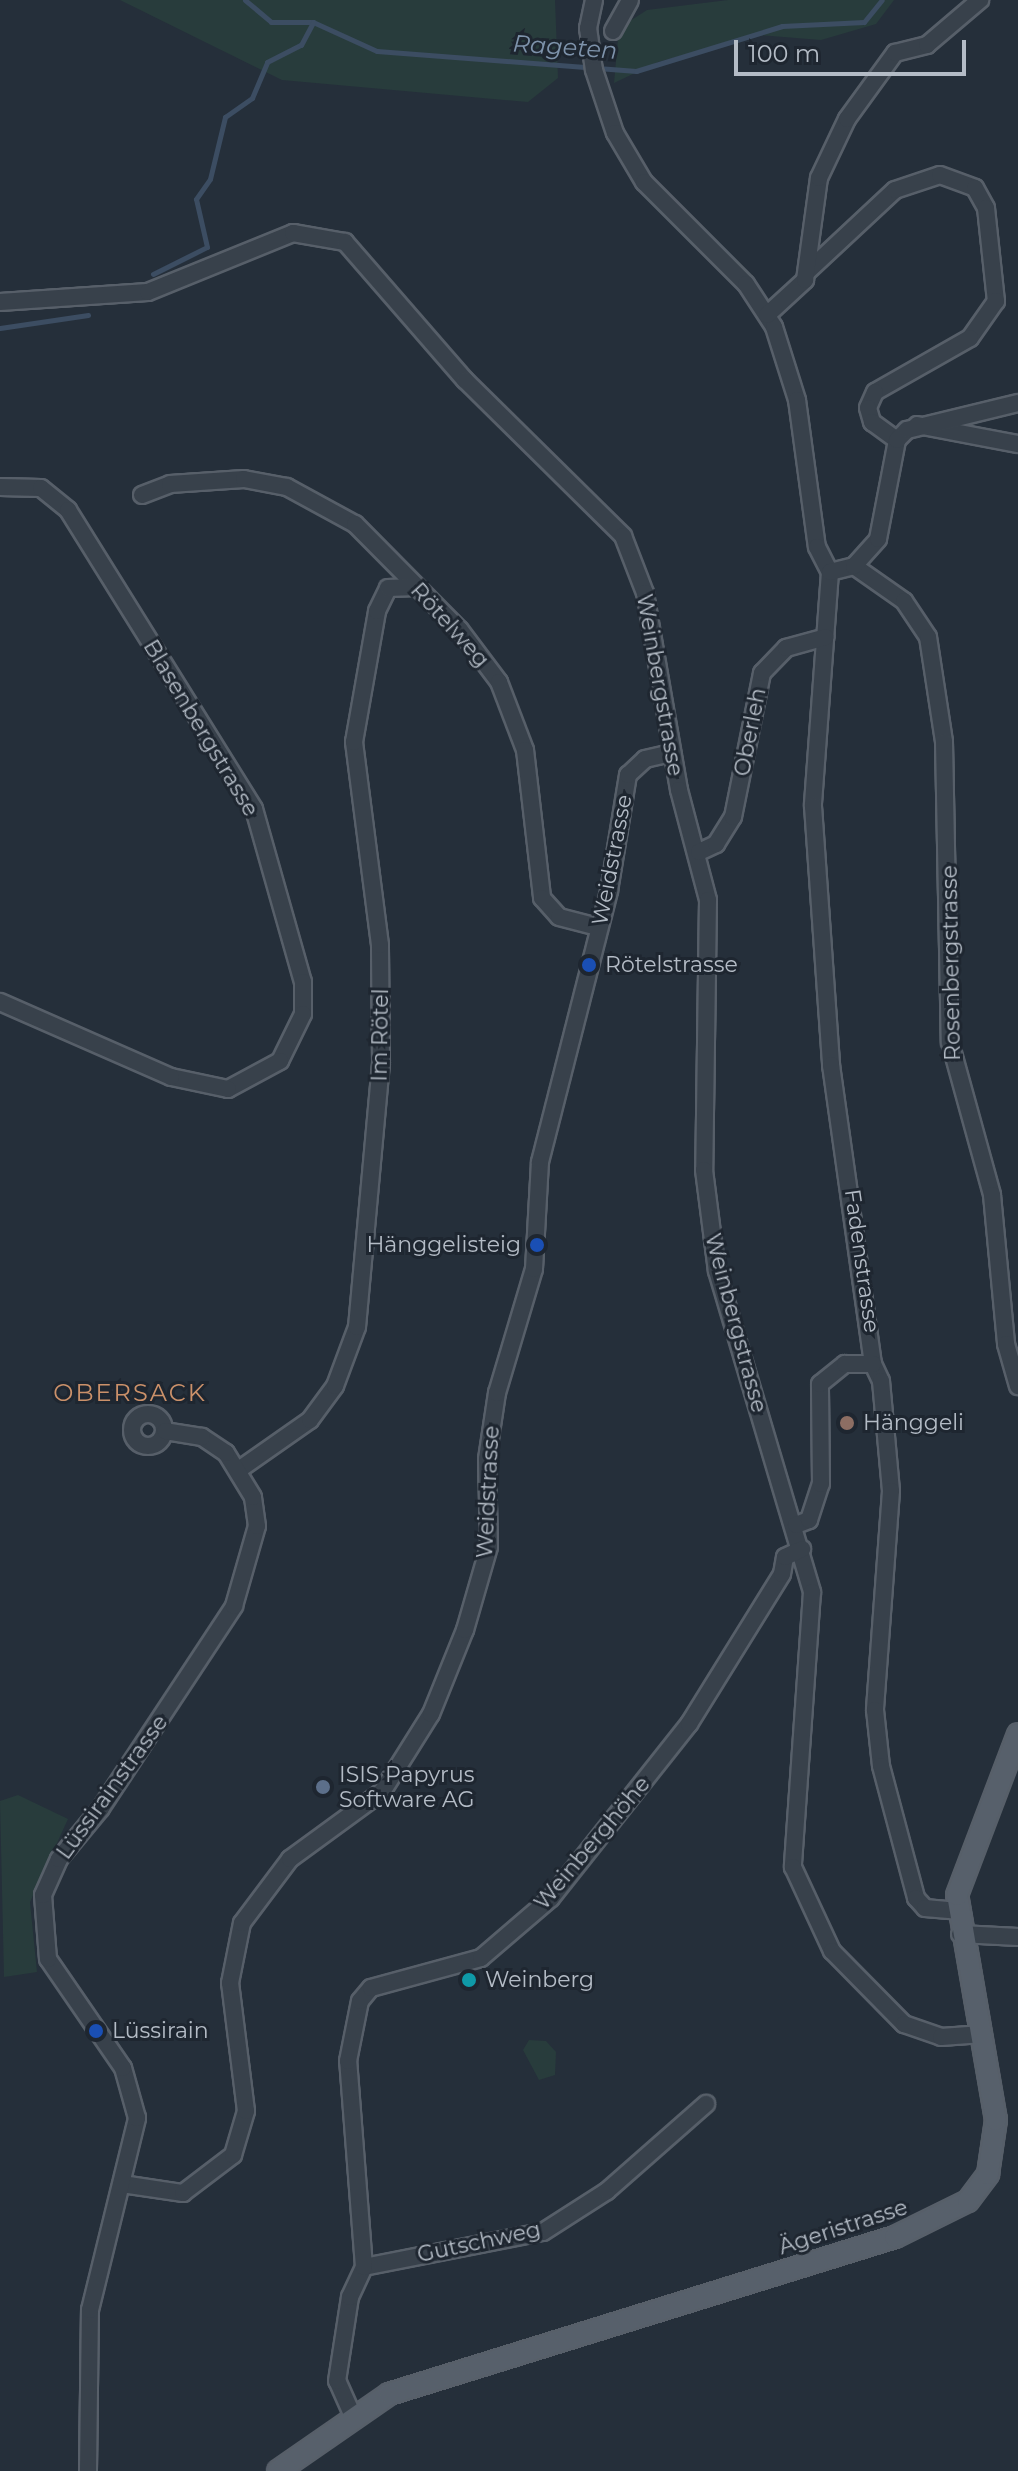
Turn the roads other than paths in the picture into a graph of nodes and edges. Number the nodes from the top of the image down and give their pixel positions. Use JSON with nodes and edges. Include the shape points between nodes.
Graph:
{"nodes":[{"id":1,"x":594,"y":0,"type":"edge"},
{"id":2,"x":630,"y":0,"type":"edge"},
{"id":3,"x":980,"y":0,"type":"edge"},
{"id":4,"x":613,"y":31,"type":"dead end"},
{"id":5,"x":807,"y":272,"type":"junction"},
{"id":6,"x":0,"y":302,"type":"edge"},
{"id":7,"x":767,"y":315,"type":"junction"},
{"id":8,"x":1018,"y":403,"type":"edge"},
{"id":9,"x":917,"y":425,"type":"junction"},
{"id":10,"x":1018,"y":444,"type":"edge"},
{"id":11,"x":895,"y":448,"type":"junction"},
{"id":12,"x":0,"y":487,"type":"edge"},
{"id":13,"x":142,"y":495,"type":"dead end"},
{"id":14,"x":854,"y":566,"type":"junction"},
{"id":15,"x":830,"y":572,"type":"junction"},
{"id":16,"x":416,"y":587,"type":"junction"},
{"id":17,"x":826,"y":637,"type":"junction"},
{"id":18,"x":672,"y":753,"type":"junction"},
{"id":19,"x":699,"y":852,"type":"junction"},
{"id":20,"x":598,"y":927,"type":"junction"},
{"id":21,"x":0,"y":1002,"type":"edge"},
{"id":22,"x":873,"y":1364,"type":"junction"},
{"id":23,"x":1018,"y":1386,"type":"edge"},
{"id":24,"x":165,"y":1431,"type":"dead end"},
{"id":25,"x":240,"y":1469,"type":"junction"},
{"id":26,"x":796,"y":1525,"type":"junction"},
{"id":27,"x":802,"y":1549,"type":"junction"},
{"id":28,"x":1018,"y":1734,"type":"edge"},
{"id":29,"x":958,"y":1911,"type":"junction"},
{"id":30,"x":960,"y":1934,"type":"junction"},
{"id":31,"x":1018,"y":1937,"type":"edge"},
{"id":32,"x":983,"y":2034,"type":"junction"},
{"id":33,"x":706,"y":2104,"type":"dead end"},
{"id":34,"x":122,"y":2184,"type":"junction"},
{"id":35,"x":364,"y":2267,"type":"junction"},
{"id":36,"x":352,"y":2414,"type":"junction"},
{"id":37,"x":88,"y":2471,"type":"edge"},
{"id":38,"x":278,"y":2471,"type":"edge"}],
"edges":[{"from":1,"to":7,"type":"street","via":[[588,28],[606,114],[644,182],[746,284]]},
{"from":2,"to":4,"type":"street"},
{"from":3,"to":5,"type":"street","via":[[927,45],[895,53],[847,119],[819,178]]},
{"from":5,"to":7,"type":"street"},
{"from":5,"to":11,"type":"street","via":[[895,190],[940,175],[975,188],[986,208],[996,301],[989,321],[970,338],[875,392],[868,408],[872,422]]},
{"from":6,"to":18,"type":"street","name":"Weinbergstrasse","via":[[148,292],[263,242],[320,233],[370,263],[465,380],[623,536],[645,593]]},
{"from":7,"to":15,"type":"street","via":[[795,391],[817,547]]},
{"from":8,"to":9,"type":"street"},
{"from":9,"to":10,"type":"street"},
{"from":9,"to":11,"type":"street"},
{"from":11,"to":14,"type":"street","via":[[886,523]]},
{"from":12,"to":21,"type":"street","name":"Blasenbergstrasse","via":[[41,488],[68,510],[254,809],[303,982],[303,1014],[280,1061],[228,1089],[171,1077]]},
{"from":13,"to":16,"type":"street","name":"Rötelweg","via":[[170,484],[239,480],[287,487],[355,524]]},
{"from":14,"to":15,"type":"street"},
{"from":14,"to":23,"type":"street","name":"Rosenbergstrasse","via":[[904,601],[928,637],[944,742],[950,1042],[992,1195],[1006,1344]]},
{"from":15,"to":17,"type":"street","name":"Fadenstrasse"},
{"from":16,"to":20,"type":"street","name":"Rötelweg","via":[[482,657],[516,718],[542,898],[559,917]]},
{"from":16,"to":25,"type":"street","name":"Im Rötel","via":[[388,588],[377,611],[354,742],[380,945],[381,1062],[357,1327],[335,1386],[310,1420]]},
{"from":17,"to":19,"type":"street","name":"Oberleh","via":[[786,648],[762,673],[733,817],[716,844]]},
{"from":17,"to":22,"type":"street","name":"Fadenstrasse","via":[[813,806],[831,1065]]},
{"from":18,"to":19,"type":"street","name":"Weinbergstrasse"},
{"from":18,"to":20,"type":"street","name":"Weidstrasse","via":[[645,759],[628,775]]},
{"from":19,"to":26,"type":"street","name":"Weinbergstrasse","via":[[708,900],[706,1208],[717,1271]]},
{"from":20,"to":34,"type":"street","name":"Weidstrasse","via":[[540,1162],[534,1269],[497,1393],[487,1459],[489,1547],[465,1630],[431,1714],[382,1792],[290,1859],[242,1923],[230,1983],[246,2111],[233,2155],[183,2193]]},
{"from":22,"to":26,"type":"street","via":[[845,1364],[820,1384],[821,1484],[809,1520]]},
{"from":22,"to":29,"type":"street","name":"Fadenstrasse","via":[[881,1381],[891,1491],[875,1710],[881,1766],[916,1898],[925,1908]]},
{"from":24,"to":25,"type":"street","via":[[214,1443]]},
{"from":25,"to":34,"type":"street","name":"Lüssirainstrasse","via":[[257,1526],[234,1606],[101,1808],[59,1859],[43,1895],[48,1959],[134,2095],[137,2137]]},
{"from":26,"to":27,"type":"street","name":"Weinbergstrasse"},
{"from":27,"to":32,"type":"street","name":"Weinbergstrasse","via":[[814,1622],[793,1816],[802,1897],[837,1958],[904,2024],[941,2037]]},
{"from":27,"to":35,"type":"street","name":"Weinberghöhe","via":[[785,1557],[782,1574],[689,1724],[551,1898],[481,1958],[371,1988],[360,2001],[348,2061]]},
{"from":28,"to":29,"type":"main road","name":"Ägeristrasse","via":[[966,1862]]},
{"from":29,"to":30,"type":"main road","name":"Ägeristrasse"},
{"from":30,"to":31,"type":"street"},
{"from":30,"to":32,"type":"main road","name":"Ägeristrasse"},
{"from":32,"to":36,"type":"main road","name":"Ägeristrasse","via":[[993,2155],[978,2190],[954,2212],[895,2237],[437,2376]]},
{"from":33,"to":35,"type":"street","name":"Gutschweg","via":[[607,2191],[543,2232]]},
{"from":34,"to":37,"type":"street","name":"Lüssirainstrasse","via":[[104,2234],[90,2310]]},
{"from":35,"to":36,"type":"street","via":[[341,2334],[337,2381]]},
{"from":36,"to":38,"type":"main road","name":"Ägeristrasse"}]}
